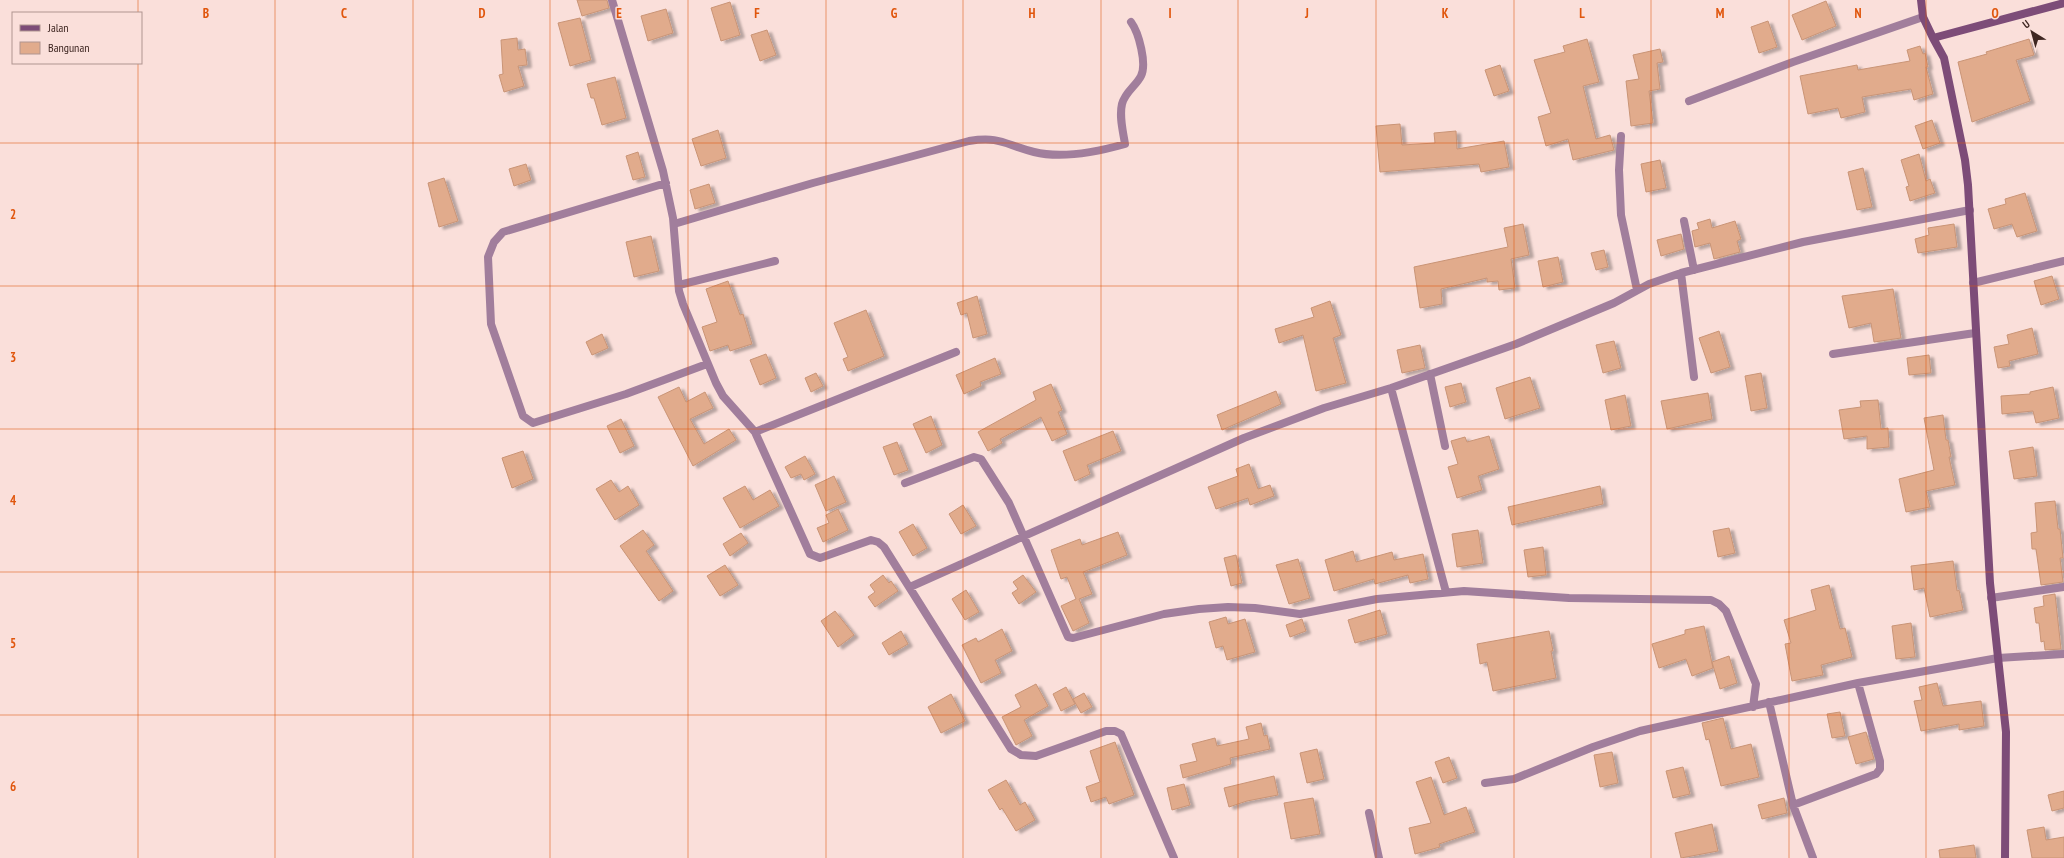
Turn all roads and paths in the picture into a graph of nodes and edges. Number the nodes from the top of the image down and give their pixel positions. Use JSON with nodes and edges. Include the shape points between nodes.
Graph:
{"nodes":[{"id":1,"x":612,"y":0,"type":"edge"},
{"id":2,"x":1921,"y":0,"type":"edge"},
{"id":3,"x":2064,"y":3,"type":"edge"},
{"id":4,"x":1923,"y":17,"type":"junction"},
{"id":5,"x":1131,"y":22,"type":"dead end"},
{"id":6,"x":1933,"y":38,"type":"junction"},
{"id":7,"x":1689,"y":101,"type":"dead end"},
{"id":8,"x":1622,"y":136,"type":"dead end"},
{"id":9,"x":666,"y":183,"type":"junction"},
{"id":10,"x":1970,"y":210,"type":"junction"},
{"id":11,"x":1684,"y":221,"type":"dead end"},
{"id":12,"x":674,"y":224,"type":"junction"},
{"id":13,"x":775,"y":261,"type":"dead end"},
{"id":14,"x":2064,"y":261,"type":"edge"},
{"id":15,"x":1694,"y":270,"type":"junction"},
{"id":16,"x":1681,"y":273,"type":"junction"},
{"id":17,"x":1973,"y":283,"type":"junction"},
{"id":18,"x":679,"y":284,"type":"junction"},
{"id":19,"x":1637,"y":290,"type":"junction"},
{"id":20,"x":1975,"y":333,"type":"junction"},
{"id":21,"x":956,"y":352,"type":"dead end"},
{"id":22,"x":1833,"y":354,"type":"dead end"},
{"id":23,"x":707,"y":364,"type":"junction"},
{"id":24,"x":1430,"y":374,"type":"junction"},
{"id":25,"x":1694,"y":377,"type":"dead end"},
{"id":26,"x":1392,"y":388,"type":"junction"},
{"id":27,"x":755,"y":432,"type":"junction"},
{"id":28,"x":1446,"y":446,"type":"dead end"},
{"id":29,"x":905,"y":483,"type":"dead end"},
{"id":30,"x":1025,"y":537,"type":"junction"},
{"id":31,"x":910,"y":587,"type":"junction"},
{"id":32,"x":2064,"y":588,"type":"edge"},
{"id":33,"x":1446,"y":592,"type":"junction"},
{"id":34,"x":1991,"y":598,"type":"junction"},
{"id":35,"x":2064,"y":654,"type":"edge"},
{"id":36,"x":1998,"y":658,"type":"junction"},
{"id":37,"x":1858,"y":683,"type":"junction"},
{"id":38,"x":1769,"y":702,"type":"junction"},
{"id":39,"x":1753,"y":707,"type":"junction"},
{"id":40,"x":1485,"y":783,"type":"dead end"},
{"id":41,"x":1793,"y":805,"type":"junction"},
{"id":42,"x":1369,"y":813,"type":"dead end"},
{"id":43,"x":1174,"y":858,"type":"edge"},
{"id":44,"x":1379,"y":858,"type":"edge"},
{"id":45,"x":1813,"y":858,"type":"edge"},
{"id":46,"x":2005,"y":858,"type":"edge"}],
"edges":[{"from":1,"to":9,"type":"street"},
{"from":2,"to":4,"type":"street"},
{"from":3,"to":6,"type":"street"},
{"from":4,"to":6,"type":"street"},
{"from":4,"to":7,"type":"street"},
{"from":5,"to":12,"type":"street","via":[[1138,32],[1143,68],[1122,104],[1121,120],[1125,144],[1098,151],[1055,155],[1034,152],[986,138],[969,141]]},
{"from":6,"to":10,"type":"street","via":[[1944,58],[1965,160]]},
{"from":8,"to":19,"type":"street","via":[[1618,170],[1620,215]]},
{"from":9,"to":12,"type":"street"},
{"from":9,"to":23,"type":"street","via":[[503,232],[494,242],[488,258],[492,324],[523,416],[533,423],[626,394]]},
{"from":10,"to":15,"type":"street","via":[[1803,242]]},
{"from":10,"to":17,"type":"street"},
{"from":11,"to":15,"type":"street"},
{"from":12,"to":18,"type":"street"},
{"from":13,"to":18,"type":"street"},
{"from":14,"to":17,"type":"street"},
{"from":15,"to":16,"type":"street"},
{"from":16,"to":19,"type":"street"},
{"from":16,"to":25,"type":"street"},
{"from":17,"to":20,"type":"street"},
{"from":18,"to":23,"type":"street","via":[[683,304]]},
{"from":19,"to":24,"type":"street","via":[[1567,323]]},
{"from":20,"to":22,"type":"street"},
{"from":20,"to":34,"type":"street"},
{"from":21,"to":27,"type":"street"},
{"from":23,"to":27,"type":"street","via":[[723,396]]},
{"from":24,"to":26,"type":"street"},
{"from":24,"to":28,"type":"street"},
{"from":26,"to":30,"type":"street","via":[[1324,408],[1244,438]]},
{"from":26,"to":33,"type":"street"},
{"from":27,"to":31,"type":"street","via":[[811,555],[820,558],[857,544],[875,541],[890,554]]},
{"from":29,"to":30,"type":"street","via":[[978,457],[990,470]]},
{"from":30,"to":31,"type":"street"},
{"from":30,"to":33,"type":"street","via":[[1066,635],[1073,638],[1164,614],[1200,609],[1255,608],[1300,614],[1383,598]]},
{"from":31,"to":43,"type":"street","via":[[1011,749],[1017,754],[1036,756],[1106,732],[1115,731],[1121,734]]},
{"from":32,"to":34,"type":"street"},
{"from":33,"to":39,"type":"street","via":[[1464,590],[1569,598],[1710,600],[1726,611],[1756,684]]},
{"from":34,"to":36,"type":"street"},
{"from":35,"to":36,"type":"street"},
{"from":36,"to":37,"type":"street"},
{"from":36,"to":46,"type":"street","via":[[2006,740]]},
{"from":37,"to":38,"type":"street"},
{"from":37,"to":41,"type":"street","via":[[1880,769],[1876,774]]},
{"from":38,"to":39,"type":"street"},
{"from":38,"to":41,"type":"street"},
{"from":39,"to":40,"type":"street","via":[[1640,731],[1514,779]]},
{"from":41,"to":45,"type":"street"},
{"from":42,"to":44,"type":"street"}]}
